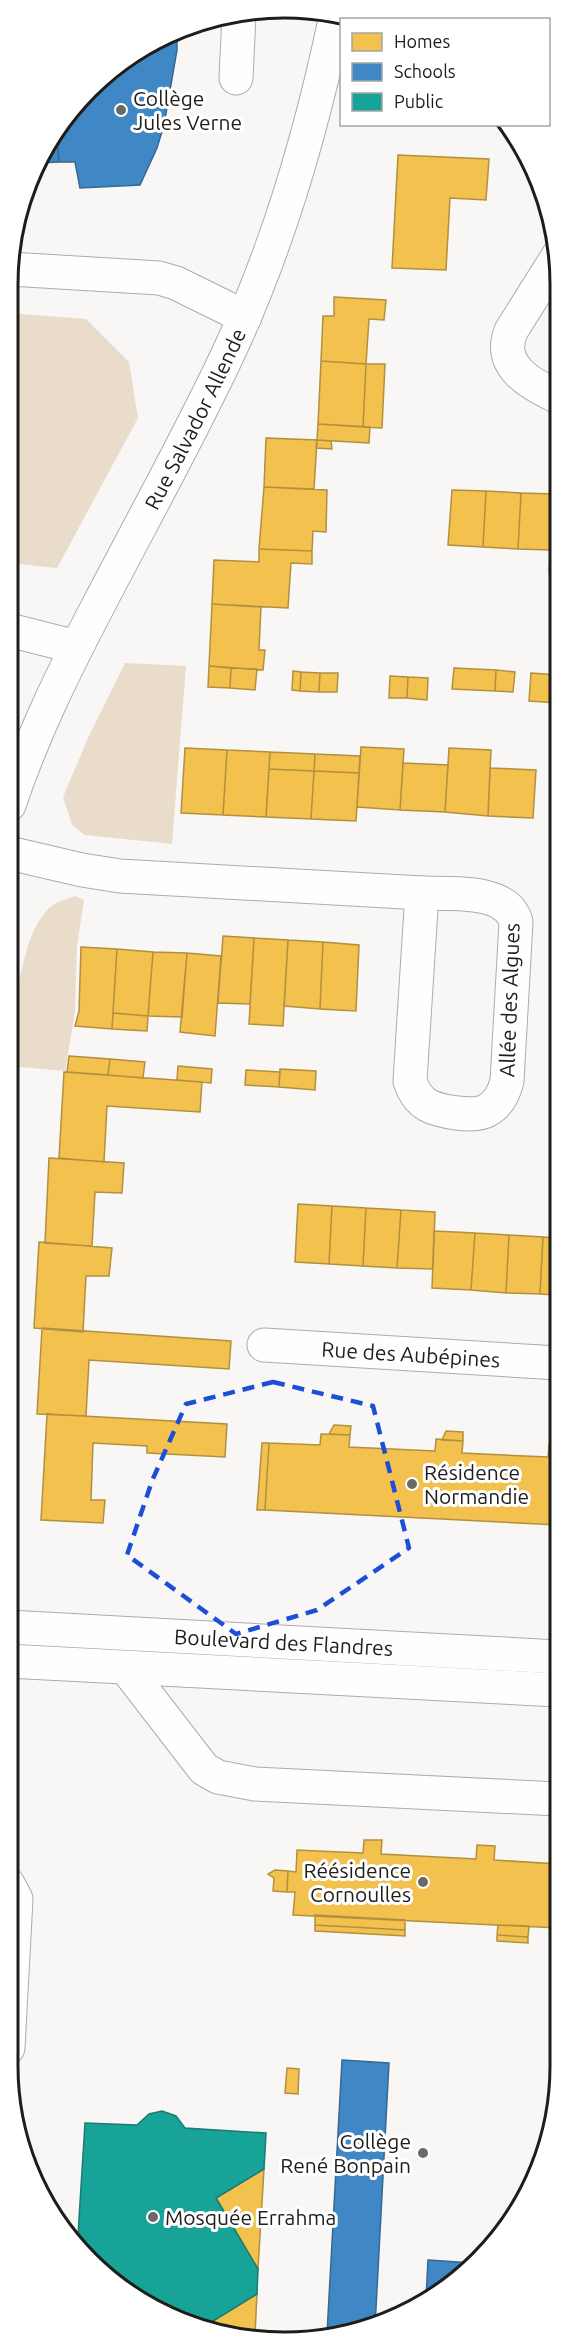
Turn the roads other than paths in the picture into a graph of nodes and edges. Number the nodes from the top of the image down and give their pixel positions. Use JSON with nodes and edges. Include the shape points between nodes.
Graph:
{"nodes":[{"id":1,"x":239,"y":22,"type":"edge"},
{"id":2,"x":336,"y":23,"type":"edge"},
{"id":3,"x":334,"y":66,"type":"edge"},
{"id":4,"x":236,"y":78,"type":"dead end"},
{"id":5,"x":19,"y":270,"type":"edge"},
{"id":6,"x":549,"y":270,"type":"edge"},
{"id":7,"x":245,"y":316,"type":"junction"},
{"id":8,"x":550,"y":393,"type":"edge"},
{"id":9,"x":18,"y":632,"type":"edge"},
{"id":10,"x":76,"y":647,"type":"junction"},
{"id":11,"x":18,"y":781,"type":"edge"},
{"id":12,"x":18,"y":855,"type":"edge"},
{"id":13,"x":422,"y":893,"type":"junction"},
{"id":14,"x":264,"y":1345,"type":"dead end"},
{"id":15,"x":550,"y":1363,"type":"edge"},
{"id":16,"x":18,"y":1628,"type":"edge"},
{"id":17,"x":550,"y":1657,"type":"edge"},
{"id":18,"x":18,"y":1662,"type":"edge"},
{"id":19,"x":126,"y":1668,"type":"junction"},
{"id":20,"x":550,"y":1690,"type":"edge"},
{"id":21,"x":550,"y":1799,"type":"edge"}],
"edges":[{"from":1,"to":4,"type":"street"},
{"from":2,"to":3,"type":"street","name":"Rue Salvador Allende"},
{"from":3,"to":7,"type":"street","name":"Rue Salvador Allende"},
{"from":5,"to":7,"type":"street","via":[[159,278]]},
{"from":6,"to":8,"type":"street","via":[[506,344],[510,362],[518,373]]},
{"from":7,"to":10,"type":"street","name":"Rue Salvador Allende"},
{"from":9,"to":10,"type":"street"},
{"from":10,"to":11,"type":"street","name":"Rue Salvador Allende"},
{"from":12,"to":13,"type":"street","name":"Allée des Algues","via":[[120,876]]},
{"from":13,"to":13,"type":"street","name":"Allée des Algues","via":[[410,1081],[417,1097],[430,1108],[486,1111],[504,1092],[507,1081],[517,930],[514,914],[502,903],[482,896]]},
{"from":14,"to":15,"type":"street","name":"Rue des Aubépines"},
{"from":16,"to":17,"type":"street","name":"Boulevard des Flandres"},
{"from":18,"to":19,"type":"street","name":"Boulevard des Flandres"},
{"from":19,"to":20,"type":"street","name":"Boulevard des Flandres"},
{"from":19,"to":21,"type":"street","via":[[204,1769],[218,1777],[255,1784]]}]}
